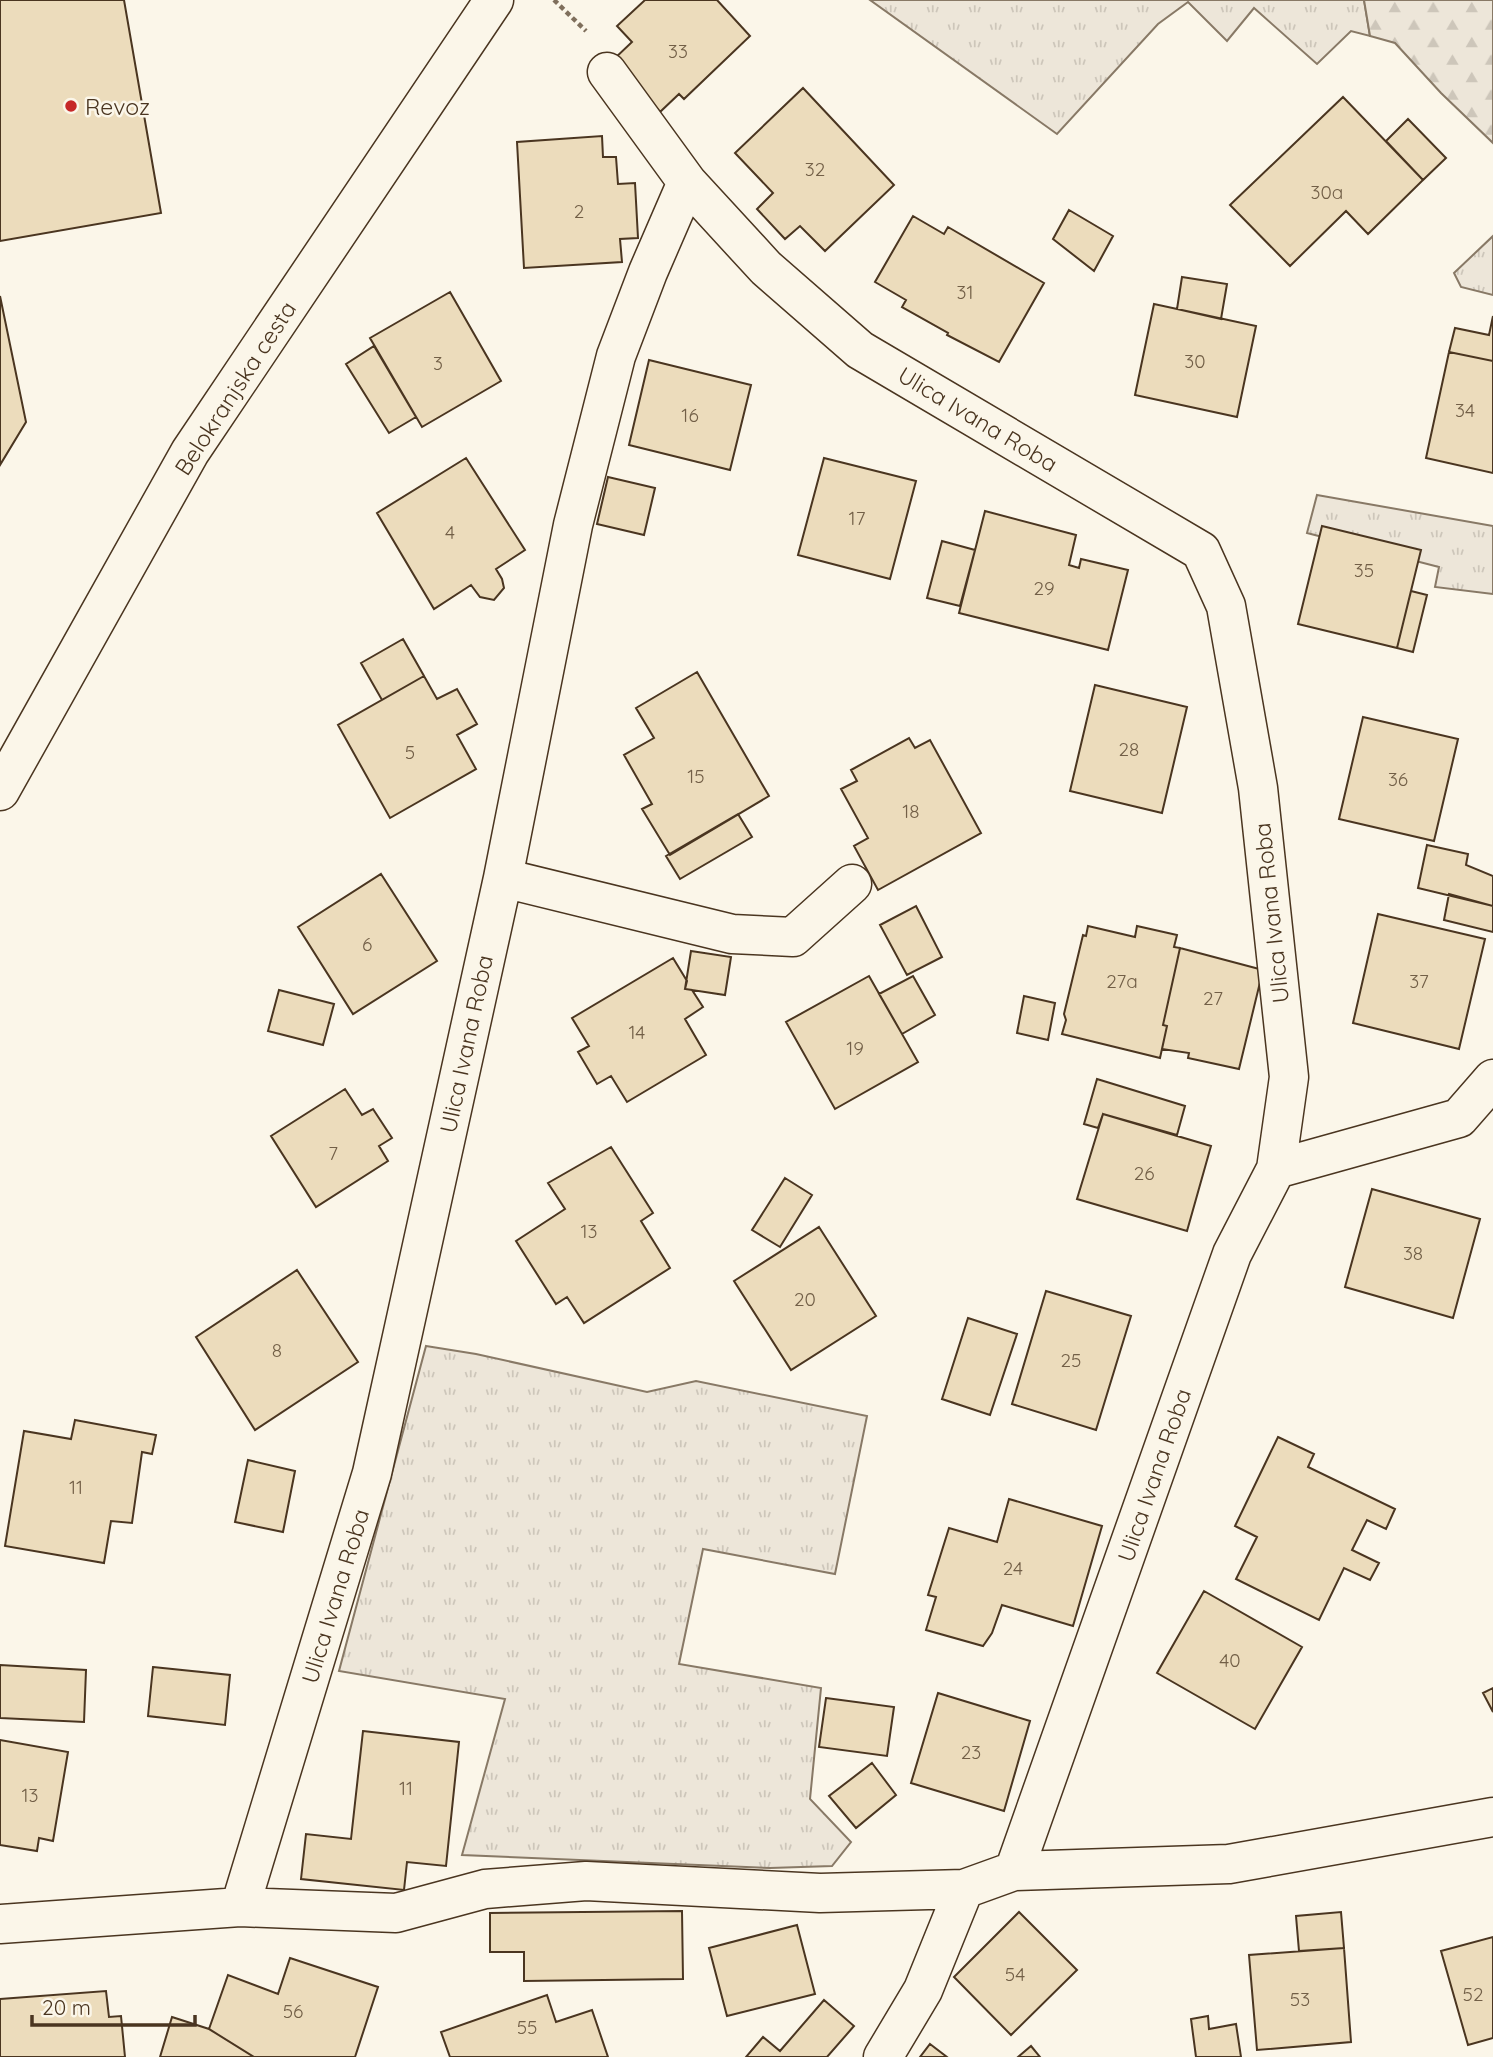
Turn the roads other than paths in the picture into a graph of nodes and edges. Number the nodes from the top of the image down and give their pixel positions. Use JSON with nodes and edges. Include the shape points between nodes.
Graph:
{"nodes":[{"id":1,"x":494,"y":0,"type":"edge"},
{"id":2,"x":607,"y":72,"type":"dead end"},
{"id":3,"x":687,"y":182,"type":"junction"},
{"id":4,"x":0,"y":791,"type":"edge"},
{"id":5,"x":503,"y":878,"type":"junction"},
{"id":6,"x":852,"y":884,"type":"dead end"},
{"id":7,"x":1493,"y":1079,"type":"edge"},
{"id":8,"x":1276,"y":1169,"type":"junction"},
{"id":9,"x":1493,"y":1817,"type":"edge"},
{"id":10,"x":1014,"y":1871,"type":"junction"},
{"id":11,"x":964,"y":1889,"type":"junction"},
{"id":12,"x":240,"y":1907,"type":"junction"},
{"id":13,"x":0,"y":1924,"type":"edge"},
{"id":14,"x":883,"y":2057,"type":"edge"}],
"edges":[{"from":1,"to":4,"type":"street","name":"Belokranjska cesta","via":[[190,452]]},
{"from":2,"to":3,"type":"street","name":"Ulica Ivana Roba"},
{"from":3,"to":5,"type":"street","name":"Ulica Ivana Roba","via":[[616,356],[573,525]]},
{"from":3,"to":8,"type":"street","name":"Ulica Ivana Roba","via":[[766,268],[860,350],[1200,551],[1226,606],[1258,788],[1289,1077]]},
{"from":5,"to":6,"type":"street","via":[[732,934],[793,937]]},
{"from":5,"to":12,"type":"street","name":"Ulica Ivana Roba","via":[[372,1473]]},
{"from":7,"to":8,"type":"street","via":[[1459,1118]]},
{"from":8,"to":10,"type":"street","name":"Ulica Ivana Roba","via":[[1231,1254]]},
{"from":9,"to":10,"type":"street","via":[[1229,1864]]},
{"from":10,"to":11,"type":"street"},
{"from":11,"to":12,"type":"street","via":[[820,1893],[586,1881],[485,1889],[396,1913]]},
{"from":11,"to":14,"type":"street","via":[[923,1990]]},
{"from":12,"to":13,"type":"street"}]}
